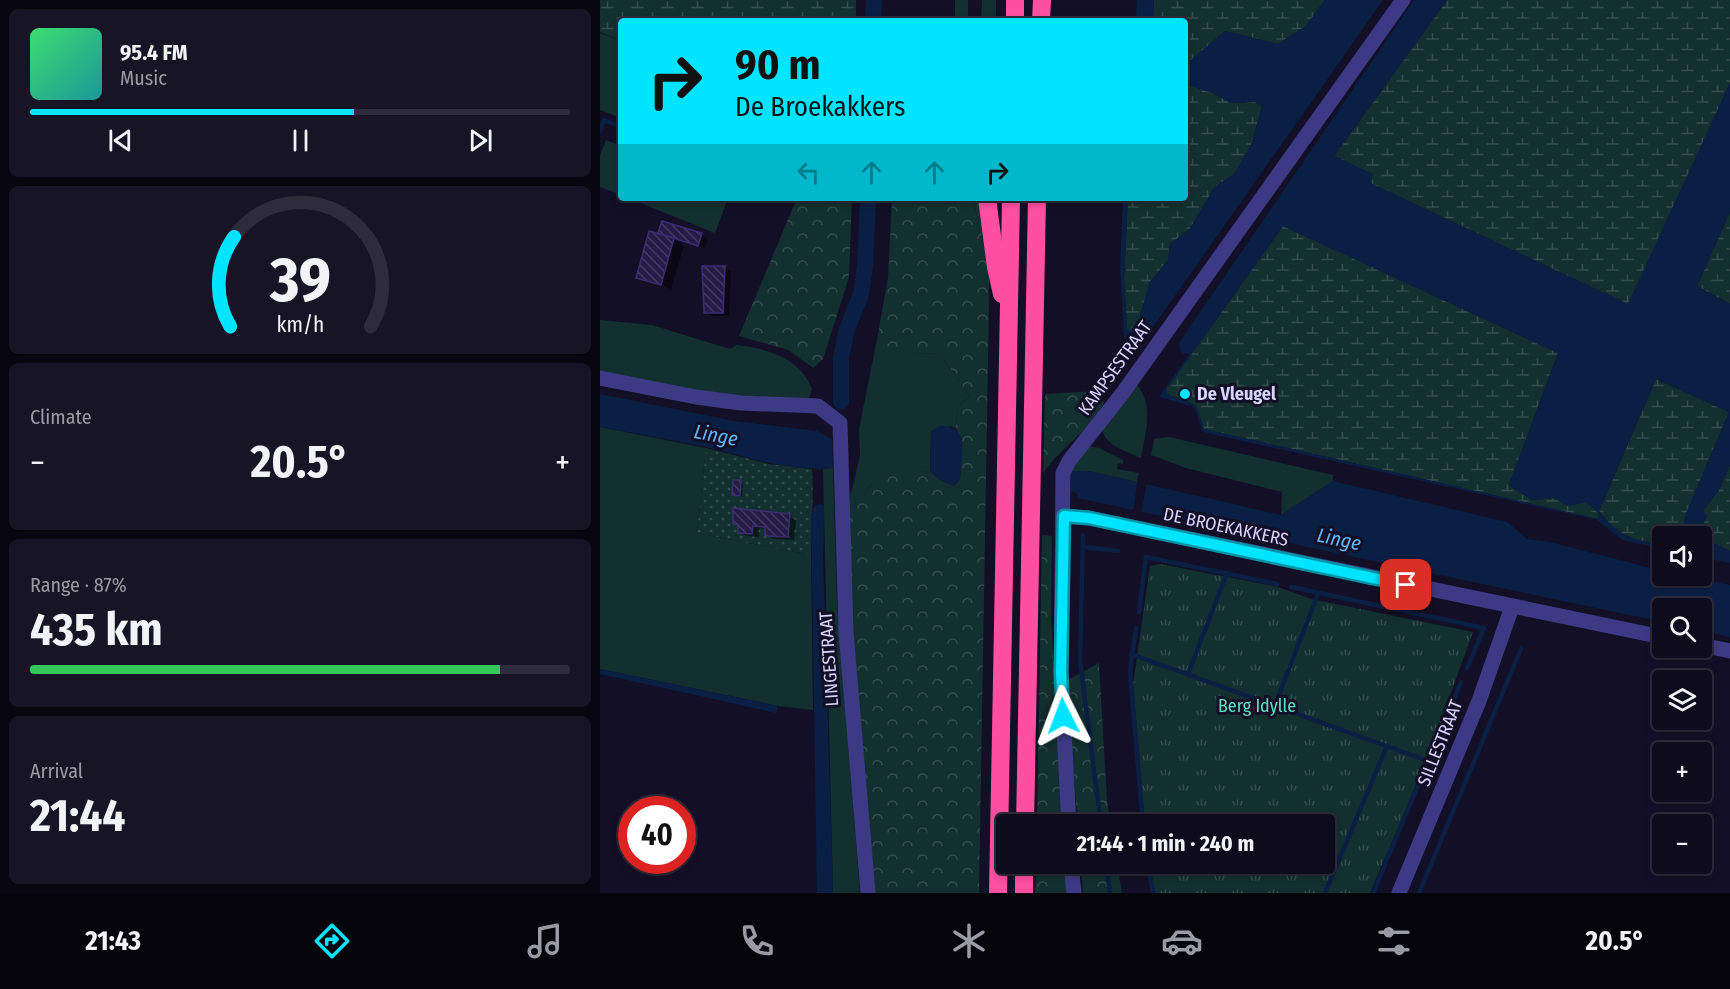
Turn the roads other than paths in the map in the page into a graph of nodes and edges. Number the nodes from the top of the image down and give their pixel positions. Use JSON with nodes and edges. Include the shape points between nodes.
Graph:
{"nodes":[{"id":1,"x":1016,"y":0,"type":"edge"},
{"id":2,"x":1042,"y":0,"type":"edge"},
{"id":3,"x":1403,"y":0,"type":"edge"},
{"id":4,"x":1015,"y":18,"type":"edge"},
{"id":5,"x":1041,"y":18,"type":"edge"},
{"id":6,"x":987,"y":201,"type":"edge"},
{"id":7,"x":1011,"y":201,"type":"edge"},
{"id":8,"x":1037,"y":201,"type":"edge"},
{"id":9,"x":1008,"y":318,"type":"junction"},
{"id":10,"x":600,"y":378,"type":"edge"},
{"id":11,"x":1064,"y":516,"type":"junction"},
{"id":12,"x":1512,"y":607,"type":"junction"},
{"id":13,"x":1652,"y":635,"type":"edge"},
{"id":14,"x":1712,"y":647,"type":"edge"},
{"id":15,"x":1730,"y":651,"type":"edge"},
{"id":16,"x":1025,"y":814,"type":"edge"},
{"id":17,"x":1068,"y":814,"type":"edge"},
{"id":18,"x":1024,"y":874,"type":"edge"},
{"id":19,"x":1072,"y":874,"type":"edge"},
{"id":20,"x":868,"y":893,"type":"edge"},
{"id":21,"x":998,"y":893,"type":"edge"},
{"id":22,"x":1024,"y":893,"type":"edge"},
{"id":23,"x":1074,"y":893,"type":"edge"},
{"id":24,"x":1399,"y":893,"type":"edge"}],
"edges":[{"from":1,"to":4,"type":"highway"},
{"from":2,"to":5,"type":"highway"},
{"from":3,"to":11,"type":"street","name":"KAMPSESTRAAT","via":[[1122,394],[1069,461],[1062,482]]},
{"from":6,"to":9,"type":"highway"},
{"from":7,"to":9,"type":"highway"},
{"from":8,"to":16,"type":"highway"},
{"from":9,"to":21,"type":"highway"},
{"from":10,"to":20,"type":"street","name":"LINGESTRAAT","via":[[741,403],[818,406],[840,423],[846,632]]},
{"from":11,"to":12,"type":"street","name":"DE BROEKAKKERS","via":[[1089,518]]},
{"from":11,"to":17,"type":"street","name":"KAMPSESTRAAT","via":[[1061,672]]},
{"from":12,"to":13,"type":"street","name":"DE BROEKAKKERS"},
{"from":12,"to":24,"type":"street","name":"SILLESTRAAT","via":[[1479,701]]},
{"from":14,"to":15,"type":"street"},
{"from":18,"to":22,"type":"highway"},
{"from":19,"to":23,"type":"street"}]}
